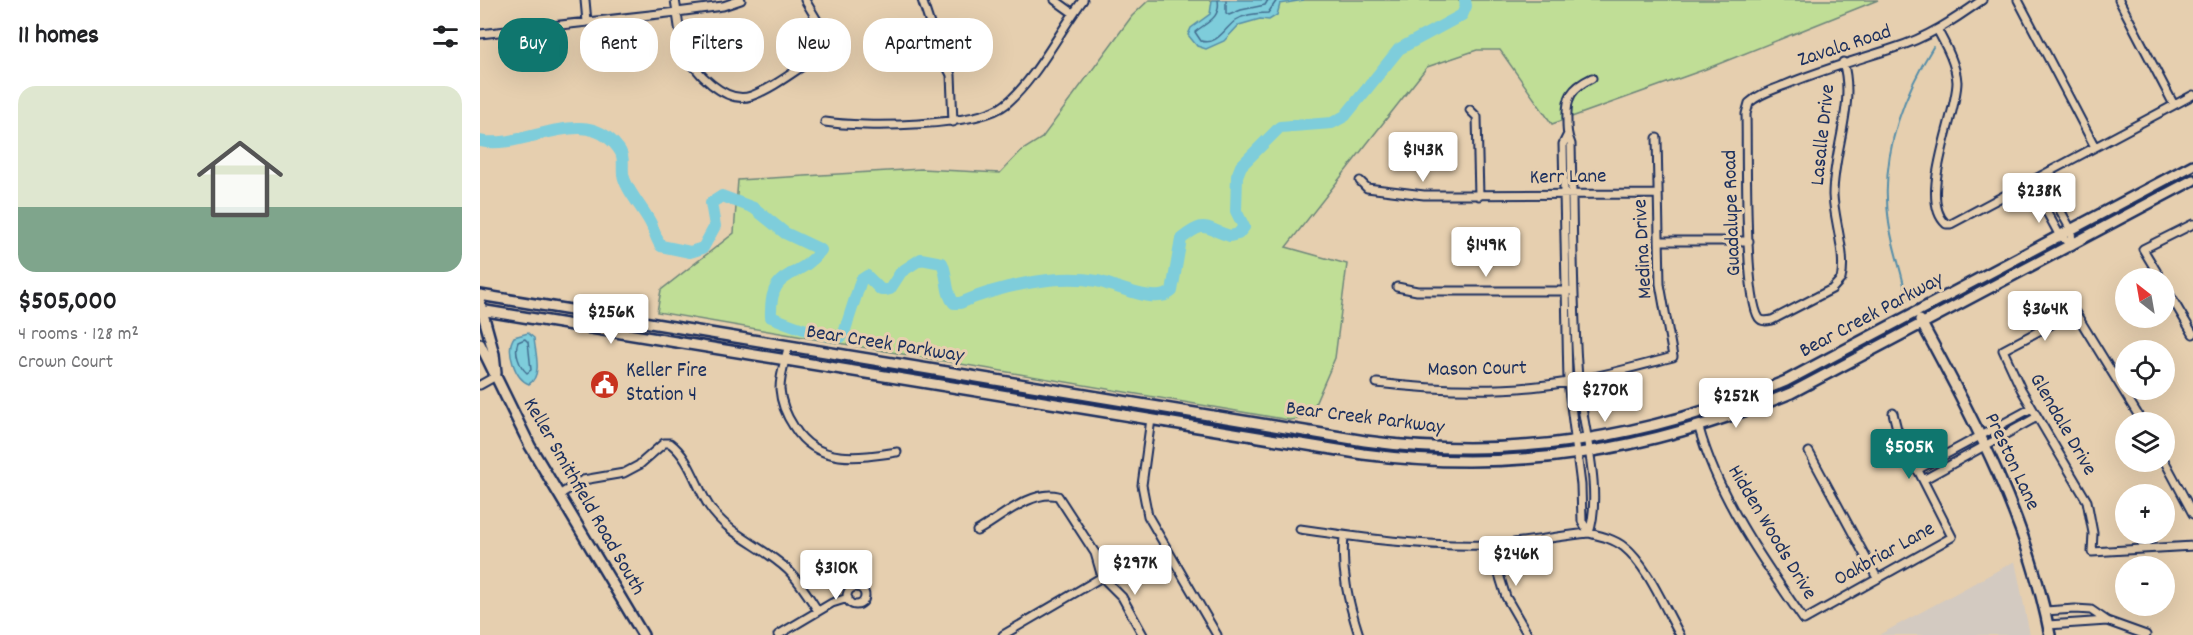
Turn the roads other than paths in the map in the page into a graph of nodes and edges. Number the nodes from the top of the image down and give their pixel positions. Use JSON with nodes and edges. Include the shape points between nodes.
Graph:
{"nodes":[{"id":1,"x":585,"y":0,"type":"edge"},
{"id":2,"x":675,"y":0,"type":"edge"},
{"id":3,"x":741,"y":0,"type":"edge"},
{"id":4,"x":806,"y":0,"type":"edge"},
{"id":5,"x":922,"y":0,"type":"edge"},
{"id":6,"x":1055,"y":0,"type":"edge"},
{"id":7,"x":1083,"y":0,"type":"edge"},
{"id":8,"x":1982,"y":0,"type":"edge"},
{"id":9,"x":2018,"y":0,"type":"edge"},
{"id":10,"x":2119,"y":0,"type":"edge"},
{"id":11,"x":677,"y":12,"type":"junction"},
{"id":12,"x":1073,"y":13,"type":"junction"},
{"id":13,"x":587,"y":18,"type":"edge"},
{"id":14,"x":623,"y":18,"type":"edge"},
{"id":15,"x":580,"y":23,"type":"edge"},
{"id":16,"x":1938,"y":31,"type":"junction"},
{"id":17,"x":480,"y":34,"type":"edge"},
{"id":18,"x":1843,"y":62,"type":"junction"},
{"id":19,"x":1592,"y":78,"type":"dead end"},
{"id":20,"x":2193,"y":95,"type":"edge"},
{"id":21,"x":1749,"y":103,"type":"joint"},
{"id":22,"x":2175,"y":105,"type":"junction"},
{"id":23,"x":1470,"y":110,"type":"dead end"},
{"id":24,"x":825,"y":122,"type":"dead end"},
{"id":25,"x":953,"y":122,"type":"junction"},
{"id":26,"x":1568,"y":136,"type":"junction"},
{"id":27,"x":1657,"y":138,"type":"dead end"},
{"id":28,"x":2096,"y":147,"type":"junction"},
{"id":29,"x":2193,"y":165,"type":"edge"},
{"id":30,"x":2042,"y":177,"type":"junction"},
{"id":31,"x":2193,"y":180,"type":"edge"},
{"id":32,"x":1360,"y":181,"type":"dead end"},
{"id":33,"x":2031,"y":183,"type":"junction"},
{"id":34,"x":1563,"y":194,"type":"junction"},
{"id":35,"x":1572,"y":194,"type":"junction"},
{"id":36,"x":1657,"y":194,"type":"junction"},
{"id":37,"x":1479,"y":196,"type":"junction"},
{"id":38,"x":2193,"y":224,"type":"edge"},
{"id":39,"x":2071,"y":230,"type":"junction"},
{"id":40,"x":2060,"y":236,"type":"junction"},
{"id":41,"x":1659,"y":241,"type":"junction"},
{"id":42,"x":1749,"y":241,"type":"junction"},
{"id":43,"x":2072,"y":245,"type":"junction"},
{"id":44,"x":2154,"y":268,"type":"edge"},
{"id":45,"x":1397,"y":287,"type":"dead end"},
{"id":46,"x":1564,"y":291,"type":"junction"},
{"id":47,"x":1574,"y":291,"type":"junction"},
{"id":48,"x":480,"y":295,"type":"edge"},
{"id":49,"x":2175,"y":304,"type":"edge"},
{"id":50,"x":481,"y":308,"type":"edge"},
{"id":51,"x":573,"y":311,"type":"junction"},
{"id":52,"x":1916,"y":313,"type":"junction"},
{"id":53,"x":1761,"y":320,"type":"joint"},
{"id":54,"x":642,"y":323,"type":"junction"},
{"id":55,"x":571,"y":324,"type":"junction"},
{"id":56,"x":1922,"y":324,"type":"junction"},
{"id":57,"x":693,"y":332,"type":"junction"},
{"id":58,"x":2193,"y":334,"type":"edge"},
{"id":59,"x":640,"y":336,"type":"junction"},
{"id":60,"x":480,"y":344,"type":"edge"},
{"id":61,"x":691,"y":344,"type":"junction"},
{"id":62,"x":788,"y":348,"type":"junction"},
{"id":63,"x":1673,"y":357,"type":"joint"},
{"id":64,"x":785,"y":360,"type":"junction"},
{"id":65,"x":496,"y":376,"type":"junction"},
{"id":66,"x":1578,"y":381,"type":"junction"},
{"id":67,"x":1568,"y":382,"type":"junction"},
{"id":68,"x":1377,"y":383,"type":"dead end"},
{"id":69,"x":480,"y":385,"type":"edge"},
{"id":70,"x":2032,"y":408,"type":"junction"},
{"id":71,"x":1583,"y":410,"type":"junction"},
{"id":72,"x":1572,"y":412,"type":"junction"},
{"id":73,"x":1893,"y":412,"type":"dead end"},
{"id":74,"x":2136,"y":412,"type":"edge"},
{"id":75,"x":2037,"y":417,"type":"junction"},
{"id":76,"x":1151,"y":419,"type":"junction"},
{"id":77,"x":1699,"y":428,"type":"junction"},
{"id":78,"x":1980,"y":435,"type":"junction"},
{"id":79,"x":1586,"y":439,"type":"junction"},
{"id":80,"x":1575,"y":441,"type":"junction"},
{"id":81,"x":1985,"y":445,"type":"junction"},
{"id":82,"x":897,"y":452,"type":"dead end"},
{"id":83,"x":1588,"y":452,"type":"junction"},
{"id":84,"x":1809,"y":453,"type":"dead end"},
{"id":85,"x":1577,"y":454,"type":"junction"},
{"id":86,"x":1917,"y":470,"type":"junction"},
{"id":87,"x":2170,"y":472,"type":"edge"},
{"id":88,"x":1923,"y":480,"type":"junction"},
{"id":89,"x":1592,"y":484,"type":"junction"},
{"id":90,"x":1581,"y":485,"type":"junction"},
{"id":91,"x":559,"y":495,"type":"junction"},
{"id":92,"x":2193,"y":514,"type":"edge"},
{"id":93,"x":1300,"y":529,"type":"dead end"},
{"id":94,"x":977,"y":531,"type":"dead end"},
{"id":95,"x":1589,"y":533,"type":"junction"},
{"id":96,"x":1344,"y":536,"type":"junction"},
{"id":97,"x":1490,"y":545,"type":"junction"},
{"id":98,"x":2193,"y":546,"type":"edge"},
{"id":99,"x":1102,"y":577,"type":"junction"},
{"id":100,"x":1877,"y":578,"type":"junction"},
{"id":101,"x":848,"y":598,"type":"dead end"},
{"id":102,"x":818,"y":611,"type":"junction"},
{"id":103,"x":2045,"y":611,"type":"junction"},
{"id":104,"x":1804,"y":620,"type":"joint"},
{"id":105,"x":2107,"y":621,"type":"junction"},
{"id":106,"x":2048,"y":625,"type":"junction"},
{"id":107,"x":643,"y":635,"type":"edge"},
{"id":108,"x":778,"y":635,"type":"edge"},
{"id":109,"x":1003,"y":635,"type":"edge"},
{"id":110,"x":1143,"y":635,"type":"edge"},
{"id":111,"x":1218,"y":635,"type":"edge"},
{"id":112,"x":1359,"y":635,"type":"edge"},
{"id":113,"x":1528,"y":635,"type":"edge"},
{"id":114,"x":1680,"y":635,"type":"edge"},
{"id":115,"x":2050,"y":635,"type":"edge"},
{"id":116,"x":2146,"y":635,"type":"edge"}],
"edges":[{"from":1,"to":13,"type":"street"},
{"from":2,"to":11,"type":"street"},
{"from":3,"to":11,"type":"street"},
{"from":4,"to":11,"type":"street","via":[[826,37],[825,47],[818,56],[743,98],[722,91],[691,62],[683,48]]},
{"from":5,"to":25,"type":"street","via":[[951,75]]},
{"from":6,"to":12,"type":"street"},
{"from":7,"to":12,"type":"street"},
{"from":8,"to":16,"type":"street","name":"Zavala Road"},
{"from":9,"to":28,"type":"street"},
{"from":10,"to":22,"type":"street"},
{"from":11,"to":14,"type":"street"},
{"from":12,"to":25,"type":"street","via":[[1012,99],[987,115]]},
{"from":15,"to":17,"type":"street"},
{"from":16,"to":18,"type":"street","name":"Zavala Road"},
{"from":16,"to":33,"type":"street","via":[[1957,79],[1938,173],[1939,215],[1951,224]]},
{"from":18,"to":21,"type":"street","name":"Zavala Road"},
{"from":18,"to":53,"type":"street","name":"Lasalle Drive","via":[[1848,96],[1833,195],[1843,273],[1839,283],[1772,320]]},
{"from":19,"to":26,"type":"street","via":[[1569,94]]},
{"from":20,"to":22,"type":"street"},
{"from":21,"to":42,"type":"street","name":"Guadalupe Road"},
{"from":22,"to":28,"type":"street"},
{"from":23,"to":37,"type":"street","via":[[1477,117]]},
{"from":24,"to":25,"type":"street"},
{"from":26,"to":34,"type":"street","via":[[1563,144]]},
{"from":26,"to":35,"type":"street"},
{"from":27,"to":36,"type":"street","name":"Medina Drive"},
{"from":28,"to":30,"type":"street"},
{"from":29,"to":39,"type":"main road","name":"Bear Creek Parkway"},
{"from":30,"to":33,"type":"street"},
{"from":30,"to":39,"type":"street"},
{"from":31,"to":43,"type":"main road","name":"Bear Creek Parkway"},
{"from":32,"to":37,"type":"street","name":"Kerr Lane","via":[[1367,188]]},
{"from":33,"to":40,"type":"street"},
{"from":34,"to":35,"type":"street","name":"Kerr Lane"},
{"from":34,"to":37,"type":"street","name":"Kerr Lane"},
{"from":34,"to":46,"type":"street"},
{"from":35,"to":36,"type":"street","name":"Kerr Lane"},
{"from":35,"to":47,"type":"street"},
{"from":36,"to":41,"type":"street","name":"Medina Drive"},
{"from":38,"to":44,"type":"street","via":[[2143,249]]},
{"from":39,"to":40,"type":"main road","name":"Bear Creek Parkway"},
{"from":39,"to":43,"type":"street"},
{"from":40,"to":43,"type":"street"},
{"from":40,"to":52,"type":"main road","name":"Bear Creek Parkway"},
{"from":41,"to":42,"type":"street"},
{"from":41,"to":63,"type":"street","name":"Medina Drive","via":[[1659,284]]},
{"from":42,"to":53,"type":"street","name":"Guadalupe Road","via":[[1751,285]]},
{"from":43,"to":56,"type":"main road","name":"Bear Creek Parkway"},
{"from":45,"to":46,"type":"street","via":[[1417,291]]},
{"from":46,"to":47,"type":"street"},
{"from":46,"to":67,"type":"street"},
{"from":47,"to":66,"type":"street"},
{"from":48,"to":51,"type":"main road","name":"Bear Creek Parkway"},
{"from":49,"to":58,"type":"street"},
{"from":50,"to":55,"type":"main road","name":"Bear Creek Parkway"},
{"from":50,"to":65,"type":"main road","name":"Keller Smithfield Road South"},
{"from":51,"to":54,"type":"main road","name":"Bear Creek Parkway"},
{"from":51,"to":55,"type":"main road"},
{"from":52,"to":56,"type":"main road","name":"Preston Lane"},
{"from":52,"to":79,"type":"main road","name":"Bear Creek Parkway","via":[[1805,372],[1723,406],[1667,424]]},
{"from":54,"to":57,"type":"main road","name":"Bear Creek Parkway"},
{"from":54,"to":59,"type":"main road"},
{"from":55,"to":59,"type":"main road","name":"Bear Creek Parkway"},
{"from":56,"to":77,"type":"main road","name":"Bear Creek Parkway","via":[[1791,393]]},
{"from":56,"to":78,"type":"main road","name":"Preston Lane"},
{"from":57,"to":61,"type":"main road"},
{"from":57,"to":62,"type":"main road","name":"Bear Creek Parkway"},
{"from":59,"to":61,"type":"main road","name":"Bear Creek Parkway"},
{"from":60,"to":65,"type":"main road","name":"Keller Smithfield Road South"},
{"from":61,"to":64,"type":"main road","name":"Bear Creek Parkway"},
{"from":62,"to":64,"type":"street"},
{"from":62,"to":80,"type":"main road","name":"Bear Creek Parkway","via":[[1397,445],[1478,448]]},
{"from":63,"to":66,"type":"street","name":"Mason Court"},
{"from":64,"to":76,"type":"main road","name":"Bear Creek Parkway"},
{"from":64,"to":82,"type":"street","via":[[780,388],[785,414],[802,441],[840,458]]},
{"from":65,"to":69,"type":"street"},
{"from":65,"to":91,"type":"main road","name":"Keller Smithfield Road South"},
{"from":66,"to":67,"type":"street","name":"Mason Court"},
{"from":66,"to":71,"type":"street"},
{"from":67,"to":68,"type":"street","name":"Mason Court","via":[[1467,389]]},
{"from":67,"to":72,"type":"street"},
{"from":70,"to":74,"type":"street","name":"Glendale Drive","via":[[2003,350],[2075,312]]},
{"from":70,"to":75,"type":"street","name":"Glendale Drive"},
{"from":70,"to":78,"type":"street"},
{"from":71,"to":72,"type":"street"},
{"from":71,"to":79,"type":"street"},
{"from":72,"to":80,"type":"street"},
{"from":73,"to":86,"type":"street"},
{"from":75,"to":81,"type":"street"},
{"from":75,"to":98,"type":"street","name":"Glendale Drive","via":[[2087,501],[2092,552]]},
{"from":76,"to":85,"type":"main road","name":"Bear Creek Parkway","via":[[1421,460],[1478,461]]},
{"from":76,"to":111,"type":"street","via":[[1142,485],[1148,516]]},
{"from":77,"to":83,"type":"main road","name":"Bear Creek Parkway"},
{"from":77,"to":104,"type":"street","name":"Hidden Woods Drive","via":[[1720,485]]},
{"from":78,"to":81,"type":"main road","name":"Preston Lane"},
{"from":78,"to":86,"type":"street"},
{"from":79,"to":80,"type":"main road","name":"Bear Creek Parkway"},
{"from":79,"to":83,"type":"street"},
{"from":80,"to":85,"type":"street"},
{"from":81,"to":88,"type":"street"},
{"from":81,"to":103,"type":"main road","name":"Preston Lane","via":[[2027,545]]},
{"from":83,"to":85,"type":"main road","name":"Bear Creek Parkway"},
{"from":83,"to":89,"type":"street"},
{"from":84,"to":100,"type":"street"},
{"from":85,"to":90,"type":"street"},
{"from":86,"to":88,"type":"street"},
{"from":87,"to":92,"type":"street"},
{"from":88,"to":100,"type":"street","name":"Oakbriar Lane","via":[[1952,537]]},
{"from":89,"to":90,"type":"street"},
{"from":89,"to":95,"type":"street","via":[[1593,522]]},
{"from":90,"to":95,"type":"street","via":[[1582,521]]},
{"from":91,"to":102,"type":"street","via":[[583,480],[624,473],[664,443],[670,443],[686,461],[721,520],[788,570]]},
{"from":91,"to":107,"type":"main road","name":"Keller Smithfield Road South"},
{"from":93,"to":96,"type":"street"},
{"from":94,"to":99,"type":"street","via":[[1034,498],[1058,496],[1095,553]]},
{"from":95,"to":97,"type":"street"},
{"from":95,"to":114,"type":"street","via":[[1623,546],[1636,559]]},
{"from":96,"to":97,"type":"street"},
{"from":96,"to":112,"type":"street","via":[[1342,558],[1348,602]]},
{"from":97,"to":113,"type":"street","via":[[1506,597]]},
{"from":99,"to":109,"type":"street"},
{"from":99,"to":110,"type":"street","via":[[1122,597]]},
{"from":100,"to":104,"type":"street","name":"Oakbriar Lane"},
{"from":101,"to":102,"type":"street"},
{"from":102,"to":108,"type":"street"},
{"from":103,"to":105,"type":"street","via":[[2091,610]]},
{"from":103,"to":106,"type":"main road","name":"Preston Lane"},
{"from":105,"to":106,"type":"street"},
{"from":105,"to":116,"type":"street"},
{"from":106,"to":115,"type":"main road","name":"Preston Lane"}]}
